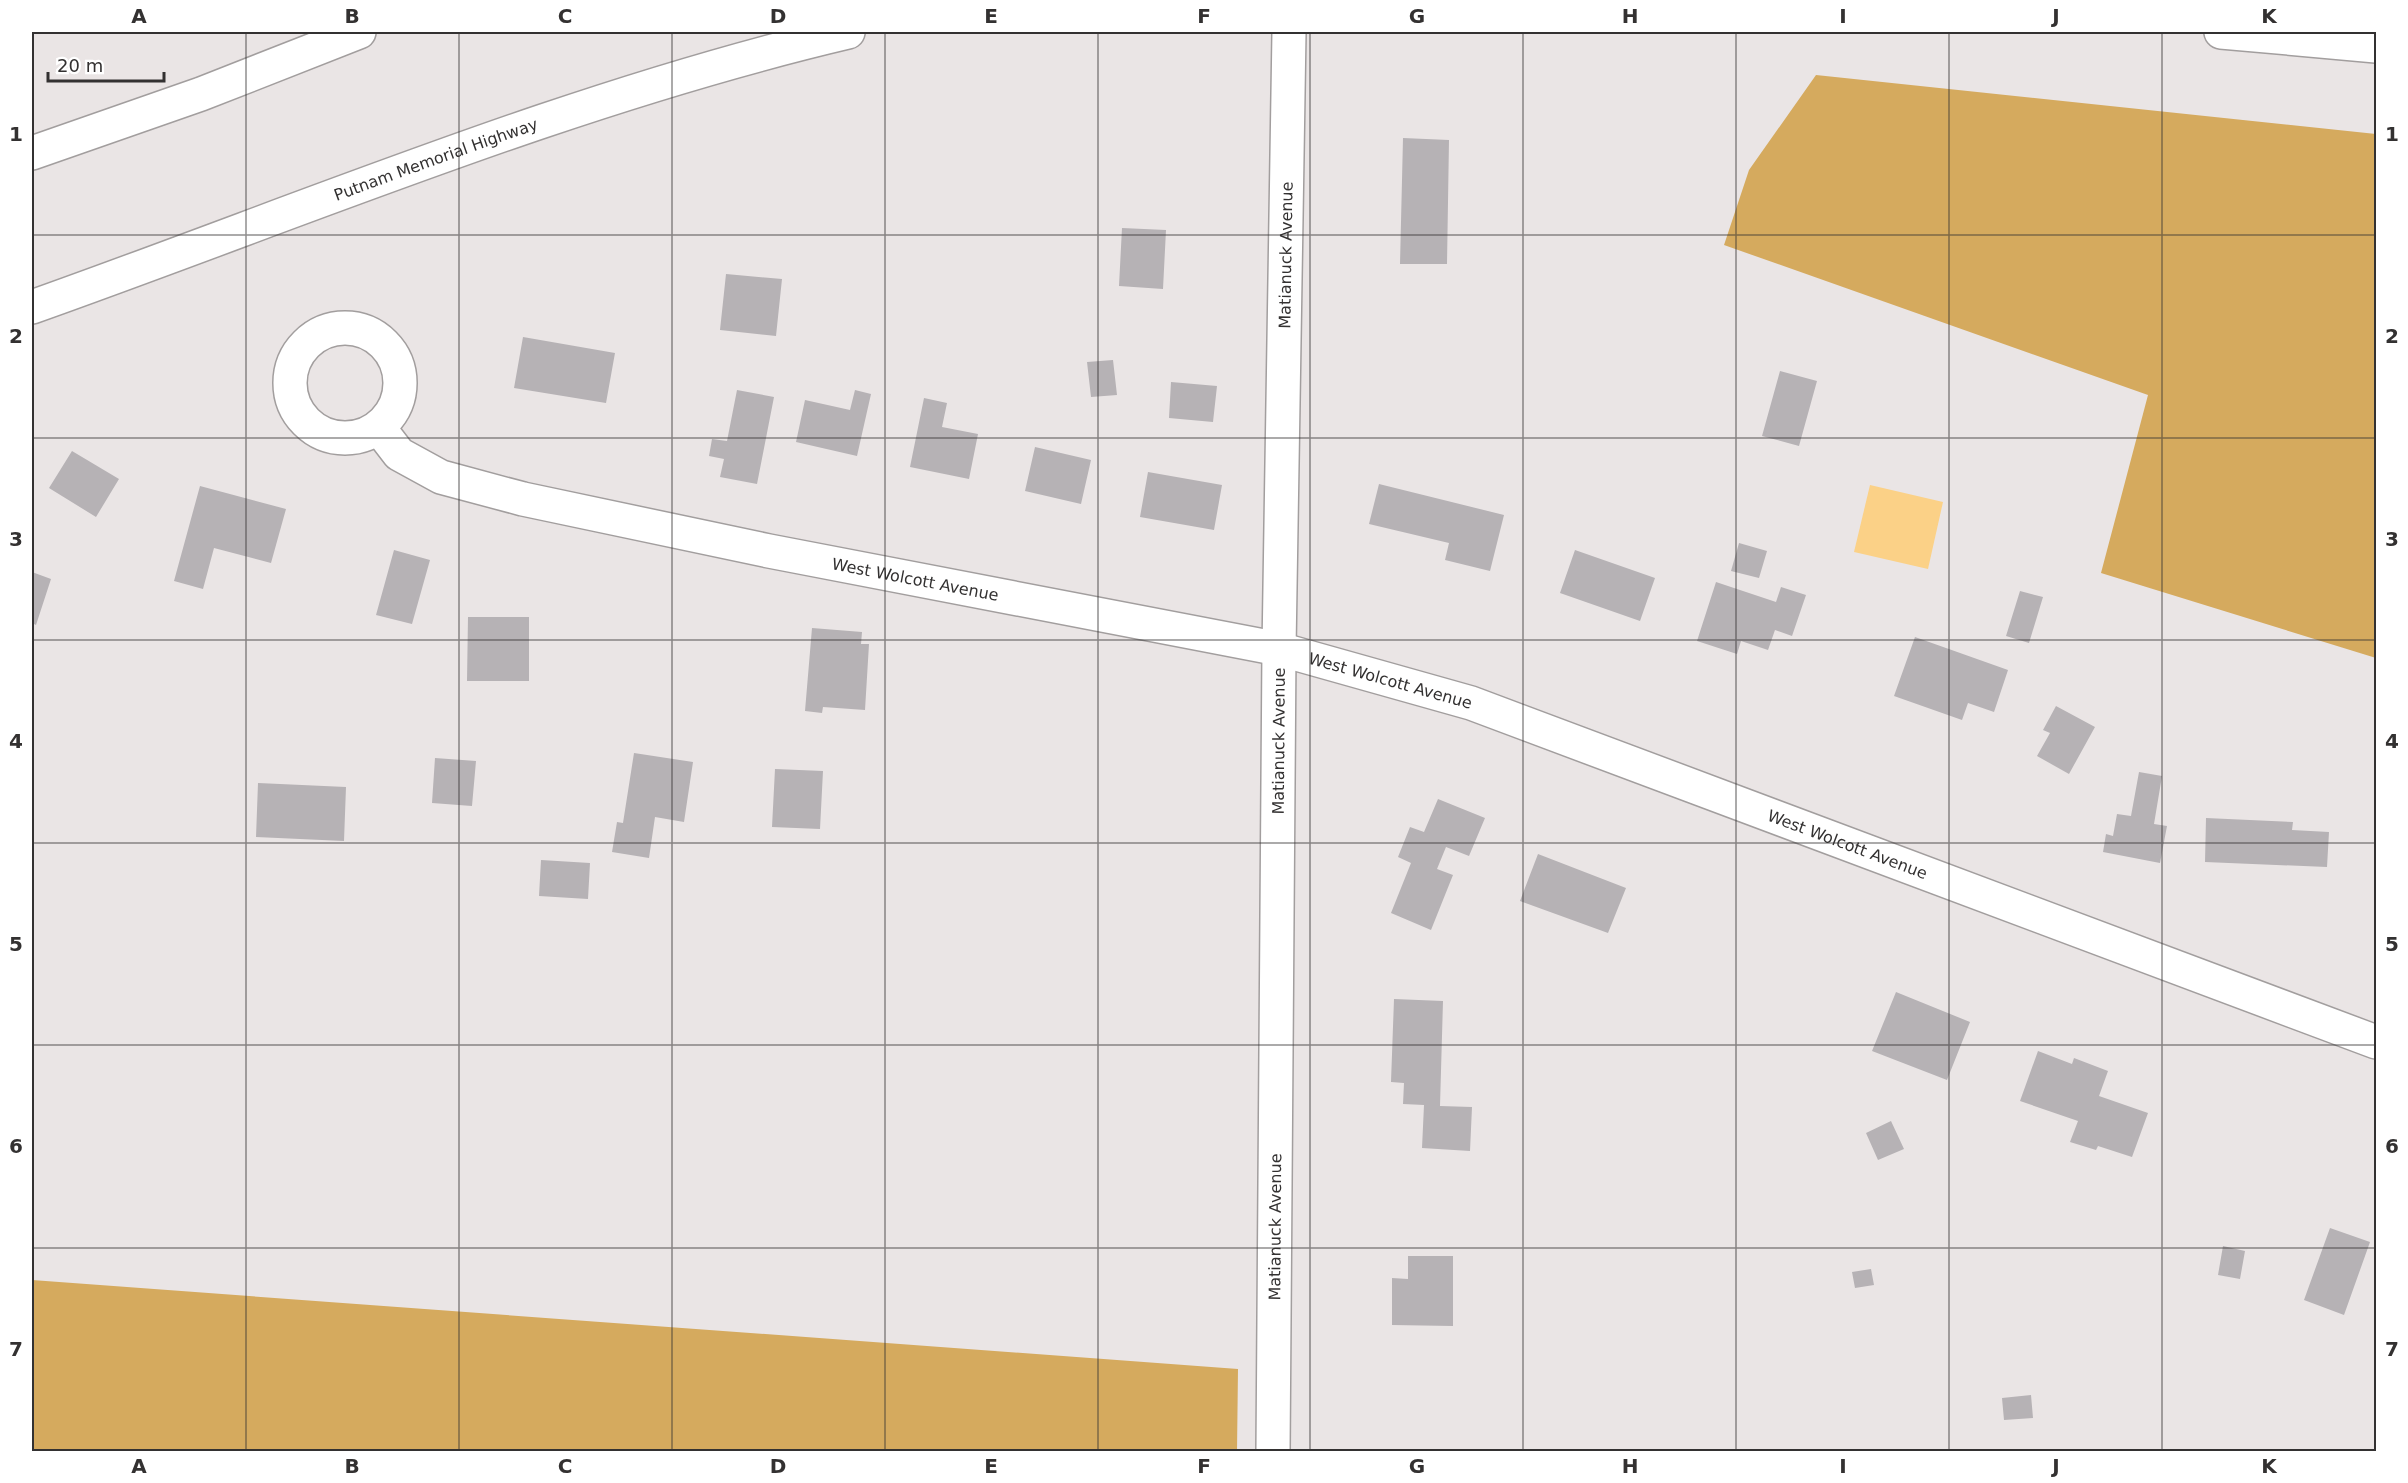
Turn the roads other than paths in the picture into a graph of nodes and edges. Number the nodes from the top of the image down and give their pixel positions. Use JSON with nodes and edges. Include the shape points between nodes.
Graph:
{"nodes":[{"id":1,"x":359,"y":32,"type":"edge"},
{"id":2,"x":848,"y":32,"type":"edge"},
{"id":3,"x":1288,"y":32,"type":"edge"},
{"id":4,"x":2222,"y":32,"type":"edge"},
{"id":5,"x":2376,"y":46,"type":"edge"},
{"id":6,"x":32,"y":153,"type":"edge"},
{"id":7,"x":32,"y":307,"type":"edge"},
{"id":8,"x":379,"y":428,"type":"dead end"},
{"id":9,"x":1278,"y":649,"type":"junction"},
{"id":10,"x":2376,"y":1042,"type":"edge"},
{"id":11,"x":1274,"y":1452,"type":"edge"}],
"edges":[{"from":1,"to":6,"type":"main road","via":[[201,94]]},
{"from":2,"to":7,"type":"main road","name":"Putnam Memorial Highway","via":[[712,66],[588,106]]},
{"from":3,"to":9,"type":"main road","name":"Matianuck Avenue"},
{"from":4,"to":5,"type":"main road"},
{"from":8,"to":9,"type":"main road","name":"West Wolcott Avenue","via":[[399,454],[441,477],[523,499],[769,551]]},
{"from":9,"to":10,"type":"main road","name":"West Wolcott Avenue","via":[[1486,709]]},
{"from":9,"to":11,"type":"main road","name":"Matianuck Avenue"}]}
